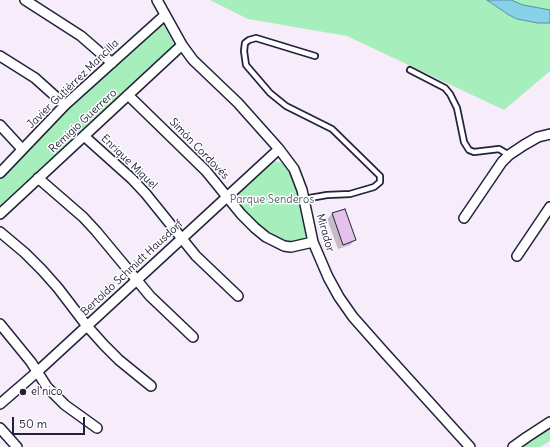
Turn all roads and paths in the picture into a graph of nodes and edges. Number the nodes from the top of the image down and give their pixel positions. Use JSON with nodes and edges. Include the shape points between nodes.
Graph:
{"nodes":[{"id":1,"x":25,"y":0,"type":"edge"},
{"id":2,"x":156,"y":0,"type":"edge"},
{"id":3,"x":165,"y":15,"type":"junction"},
{"id":4,"x":182,"y":45,"type":"junction"},
{"id":5,"x":0,"y":56,"type":"edge"},
{"id":6,"x":315,"y":56,"type":"dead end"},
{"id":7,"x":112,"y":62,"type":"junction"},
{"id":8,"x":410,"y":70,"type":"dead end"},
{"id":9,"x":128,"y":95,"type":"junction"},
{"id":10,"x":65,"y":105,"type":"junction"},
{"id":11,"x":0,"y":125,"type":"edge"},
{"id":12,"x":550,"y":134,"type":"edge"},
{"id":13,"x":84,"y":136,"type":"junction"},
{"id":14,"x":22,"y":149,"type":"junction"},
{"id":15,"x":279,"y":149,"type":"junction"},
{"id":16,"x":509,"y":155,"type":"junction"},
{"id":17,"x":0,"y":173,"type":"edge"},
{"id":18,"x":38,"y":178,"type":"junction"},
{"id":19,"x":227,"y":196,"type":"junction"},
{"id":20,"x":304,"y":199,"type":"junction"},
{"id":21,"x":550,"y":208,"type":"edge"},
{"id":22,"x":0,"y":214,"type":"edge"},
{"id":23,"x":464,"y":218,"type":"dead end"},
{"id":24,"x":0,"y":232,"type":"edge"},
{"id":25,"x":181,"y":239,"type":"junction"},
{"id":26,"x":313,"y":242,"type":"junction"},
{"id":27,"x":517,"y":256,"type":"dead end"},
{"id":28,"x":136,"y":280,"type":"junction"},
{"id":29,"x":238,"y":296,"type":"dead end"},
{"id":30,"x":0,"y":324,"type":"edge"},
{"id":31,"x":87,"y":326,"type":"junction"},
{"id":32,"x":193,"y":337,"type":"dead end"},
{"id":33,"x":37,"y":372,"type":"junction"},
{"id":34,"x":151,"y":386,"type":"dead end"},
{"id":35,"x":0,"y":404,"type":"edge"},
{"id":36,"x":550,"y":422,"type":"edge"},
{"id":37,"x":0,"y":428,"type":"edge"},
{"id":38,"x":97,"y":428,"type":"dead end"},
{"id":39,"x":17,"y":447,"type":"edge"},
{"id":40,"x":470,"y":447,"type":"edge"},
{"id":41,"x":513,"y":447,"type":"edge"}],
"edges":[{"from":1,"to":7,"type":"street","via":[[81,36]]},
{"from":2,"to":3,"type":"street","name":"Mirador"},
{"from":3,"to":4,"type":"street","name":"Mirador"},
{"from":3,"to":7,"type":"street","name":"Javier Gutiérrez Mancilla"},
{"from":4,"to":9,"type":"street","name":"Remigio Guerrero"},
{"from":4,"to":15,"type":"street","name":"Mirador","via":[[193,60],[238,103]]},
{"from":5,"to":10,"type":"street","via":[[35,78]]},
{"from":6,"to":20,"type":"lane","via":[[256,38],[245,43],[244,50],[246,66],[270,93],[286,106],[332,129],[380,176],[380,182],[374,187],[350,194]]},
{"from":7,"to":10,"type":"street","name":"Javier Gutiérrez Mancilla"},
{"from":8,"to":16,"type":"lane","via":[[445,88],[450,94],[458,108],[464,142],[469,150],[474,152],[499,149]]},
{"from":9,"to":13,"type":"street","name":"Remigio Guerrero"},
{"from":9,"to":19,"type":"street","name":"Simón Cordovés","via":[[206,171]]},
{"from":10,"to":14,"type":"street","name":"Javier Gutiérrez Mancilla"},
{"from":11,"to":14,"type":"street"},
{"from":12,"to":16,"type":"street","via":[[538,137]]},
{"from":13,"to":18,"type":"street","name":"Remigio Guerrero"},
{"from":13,"to":25,"type":"street","name":"Enrique Miquel","via":[[132,179]]},
{"from":14,"to":17,"type":"street","name":"Javier Gutiérrez Mancilla"},
{"from":15,"to":19,"type":"street","name":"Bertoldo Schmidt Hausdorf"},
{"from":15,"to":20,"type":"street","name":"Mirador","via":[[297,175]]},
{"from":16,"to":23,"type":"street"},
{"from":18,"to":22,"type":"street","name":"Remigio Guerrero"},
{"from":18,"to":28,"type":"street","via":[[96,231]]},
{"from":19,"to":25,"type":"street","name":"Bertoldo Schmidt Hausdorf"},
{"from":19,"to":26,"type":"street","name":"Simón Cordovés","via":[[255,228],[275,242],[284,246]]},
{"from":20,"to":26,"type":"street","name":"Mirador"},
{"from":21,"to":27,"type":"street"},
{"from":24,"to":31,"type":"street","via":[[42,270]]},
{"from":25,"to":28,"type":"street","name":"Bertoldo Schmidt Hausdorf"},
{"from":25,"to":29,"type":"street","name":"Enrique Miquel","via":[[208,269]]},
{"from":26,"to":40,"type":"street","name":"Mirador","via":[[328,277],[353,317]]},
{"from":28,"to":31,"type":"street","name":"Bertoldo Schmidt Hausdorf"},
{"from":28,"to":32,"type":"street"},
{"from":30,"to":33,"type":"street"},
{"from":31,"to":33,"type":"street","name":"Bertoldo Schmidt Hausdorf"},
{"from":31,"to":34,"type":"street","via":[[119,360]]},
{"from":33,"to":35,"type":"street","name":"Bertoldo Schmidt Hausdorf"},
{"from":33,"to":38,"type":"street","via":[[60,401]]},
{"from":36,"to":41,"type":"street"},
{"from":37,"to":39,"type":"street"}]}
